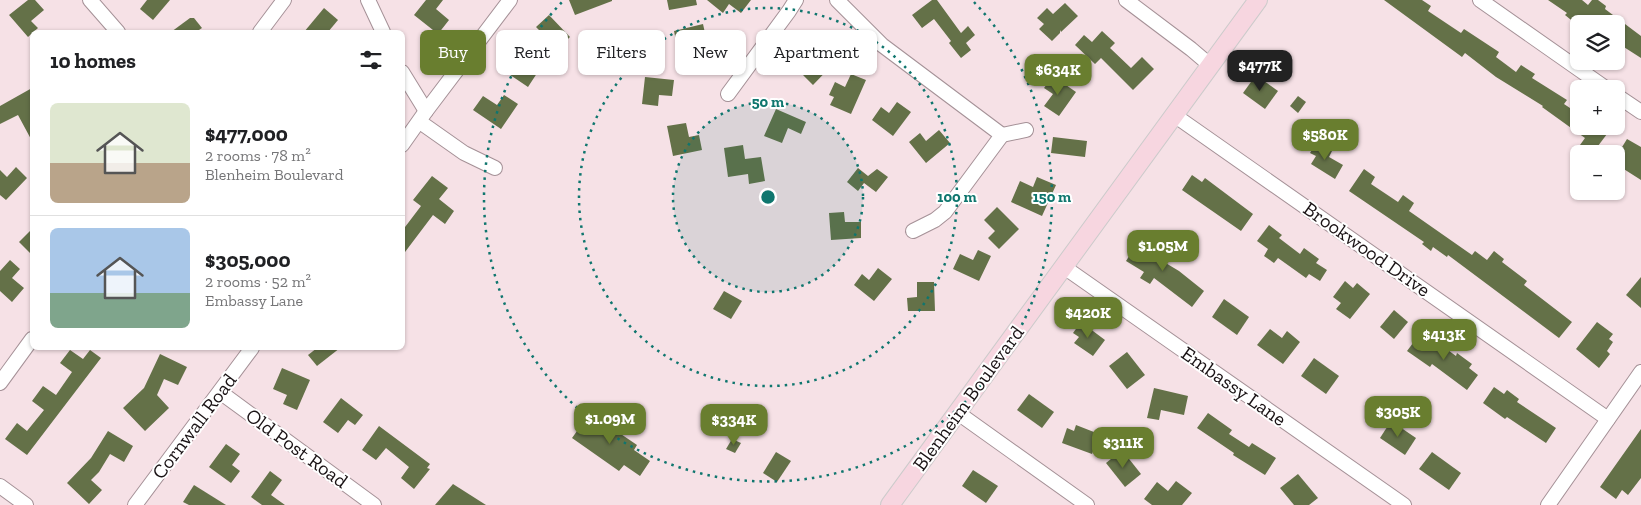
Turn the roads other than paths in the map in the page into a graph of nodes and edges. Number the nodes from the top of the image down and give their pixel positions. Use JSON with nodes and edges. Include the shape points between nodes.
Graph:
{"nodes":[{"id":1,"x":90,"y":0,"type":"edge"},
{"id":2,"x":284,"y":0,"type":"edge"},
{"id":3,"x":368,"y":0,"type":"edge"},
{"id":4,"x":510,"y":0,"type":"edge"},
{"id":5,"x":796,"y":0,"type":"edge"},
{"id":6,"x":837,"y":0,"type":"edge"},
{"id":7,"x":1126,"y":0,"type":"edge"},
{"id":8,"x":1258,"y":0,"type":"edge"},
{"id":9,"x":1480,"y":0,"type":"edge"},
{"id":10,"x":116,"y":30,"type":"edge"},
{"id":11,"x":262,"y":30,"type":"edge"},
{"id":12,"x":382,"y":30,"type":"edge"},
{"id":13,"x":1211,"y":66,"type":"junction"},
{"id":14,"x":405,"y":78,"type":"edge"},
{"id":15,"x":1594,"y":80,"type":"edge"},
{"id":16,"x":728,"y":94,"type":"dead end"},
{"id":17,"x":1625,"y":101,"type":"edge"},
{"id":18,"x":1641,"y":112,"type":"edge"},
{"id":19,"x":1174,"y":114,"type":"junction"},
{"id":20,"x":423,"y":116,"type":"junction"},
{"id":21,"x":1026,"y":130,"type":"dead end"},
{"id":22,"x":1002,"y":135,"type":"junction"},
{"id":23,"x":405,"y":141,"type":"edge"},
{"id":24,"x":496,"y":168,"type":"dead end"},
{"id":25,"x":913,"y":231,"type":"dead end"},
{"id":26,"x":1064,"y":267,"type":"junction"},
{"id":27,"x":30,"y":342,"type":"edge"},
{"id":28,"x":251,"y":350,"type":"edge"},
{"id":29,"x":1641,"y":372,"type":"edge"},
{"id":30,"x":0,"y":383,"type":"edge"},
{"id":31,"x":220,"y":392,"type":"junction"},
{"id":32,"x":958,"y":413,"type":"junction"},
{"id":33,"x":1608,"y":419,"type":"junction"},
{"id":34,"x":0,"y":486,"type":"edge"},
{"id":35,"x":26,"y":505,"type":"edge"},
{"id":36,"x":136,"y":505,"type":"edge"},
{"id":37,"x":374,"y":505,"type":"edge"},
{"id":38,"x":890,"y":505,"type":"edge"},
{"id":39,"x":1087,"y":505,"type":"edge"},
{"id":40,"x":1404,"y":505,"type":"edge"},
{"id":41,"x":1548,"y":505,"type":"edge"}],
"edges":[{"from":1,"to":10,"type":"street"},
{"from":2,"to":11,"type":"street"},
{"from":3,"to":12,"type":"street"},
{"from":4,"to":20,"type":"street"},
{"from":5,"to":16,"type":"street"},
{"from":6,"to":22,"type":"street","via":[[882,45]]},
{"from":7,"to":13,"type":"street"},
{"from":8,"to":13,"type":"main road","name":"Blenheim Boulevard"},
{"from":9,"to":15,"type":"street"},
{"from":13,"to":19,"type":"main road","name":"Blenheim Boulevard"},
{"from":14,"to":20,"type":"street"},
{"from":17,"to":18,"type":"street"},
{"from":19,"to":26,"type":"main road","name":"Blenheim Boulevard"},
{"from":19,"to":33,"type":"street","name":"Brookwood Drive"},
{"from":20,"to":23,"type":"street"},
{"from":20,"to":24,"type":"street","via":[[464,153]]},
{"from":21,"to":22,"type":"street"},
{"from":22,"to":25,"type":"street","via":[[944,212]]},
{"from":26,"to":32,"type":"main road","name":"Blenheim Boulevard"},
{"from":26,"to":40,"type":"street","name":"Embassy Lane"},
{"from":27,"to":30,"type":"street"},
{"from":28,"to":31,"type":"street","name":"Cornwall Road"},
{"from":29,"to":33,"type":"street"},
{"from":31,"to":36,"type":"street","name":"Cornwall Road"},
{"from":31,"to":37,"type":"street","name":"Old Post Road"},
{"from":32,"to":38,"type":"main road","name":"Blenheim Boulevard"},
{"from":32,"to":39,"type":"street"},
{"from":33,"to":41,"type":"street"},
{"from":34,"to":35,"type":"street"}]}
